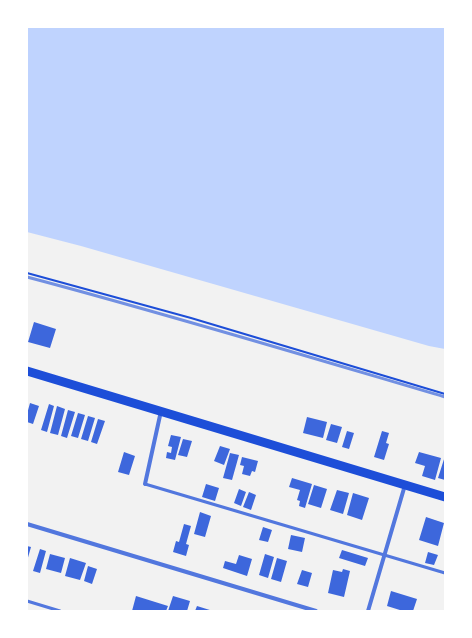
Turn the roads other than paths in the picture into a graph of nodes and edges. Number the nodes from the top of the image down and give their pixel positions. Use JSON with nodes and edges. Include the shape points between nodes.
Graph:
{"nodes":[{"id":1,"x":27,"y":371,"type":"edge"},
{"id":2,"x":161,"y":412,"type":"junction"},
{"id":3,"x":145,"y":484,"type":"joint"},
{"id":4,"x":405,"y":485,"type":"junction"},
{"id":5,"x":445,"y":497,"type":"edge"},
{"id":6,"x":27,"y":524,"type":"edge"},
{"id":7,"x":385,"y":555,"type":"junction"},
{"id":8,"x":445,"y":573,"type":"edge"},
{"id":9,"x":27,"y":601,"type":"edge"},
{"id":10,"x":60,"y":611,"type":"edge"},
{"id":11,"x":316,"y":611,"type":"edge"},
{"id":12,"x":368,"y":611,"type":"edge"}],
"edges":[{"from":1,"to":2,"type":"highway"},
{"from":2,"to":3,"type":"street"},
{"from":2,"to":4,"type":"highway"},
{"from":3,"to":7,"type":"lane"},
{"from":4,"to":5,"type":"highway"},
{"from":4,"to":7,"type":"street"},
{"from":6,"to":11,"type":"street"},
{"from":7,"to":8,"type":"lane"},
{"from":7,"to":12,"type":"street"},
{"from":9,"to":10,"type":"lane"}]}
